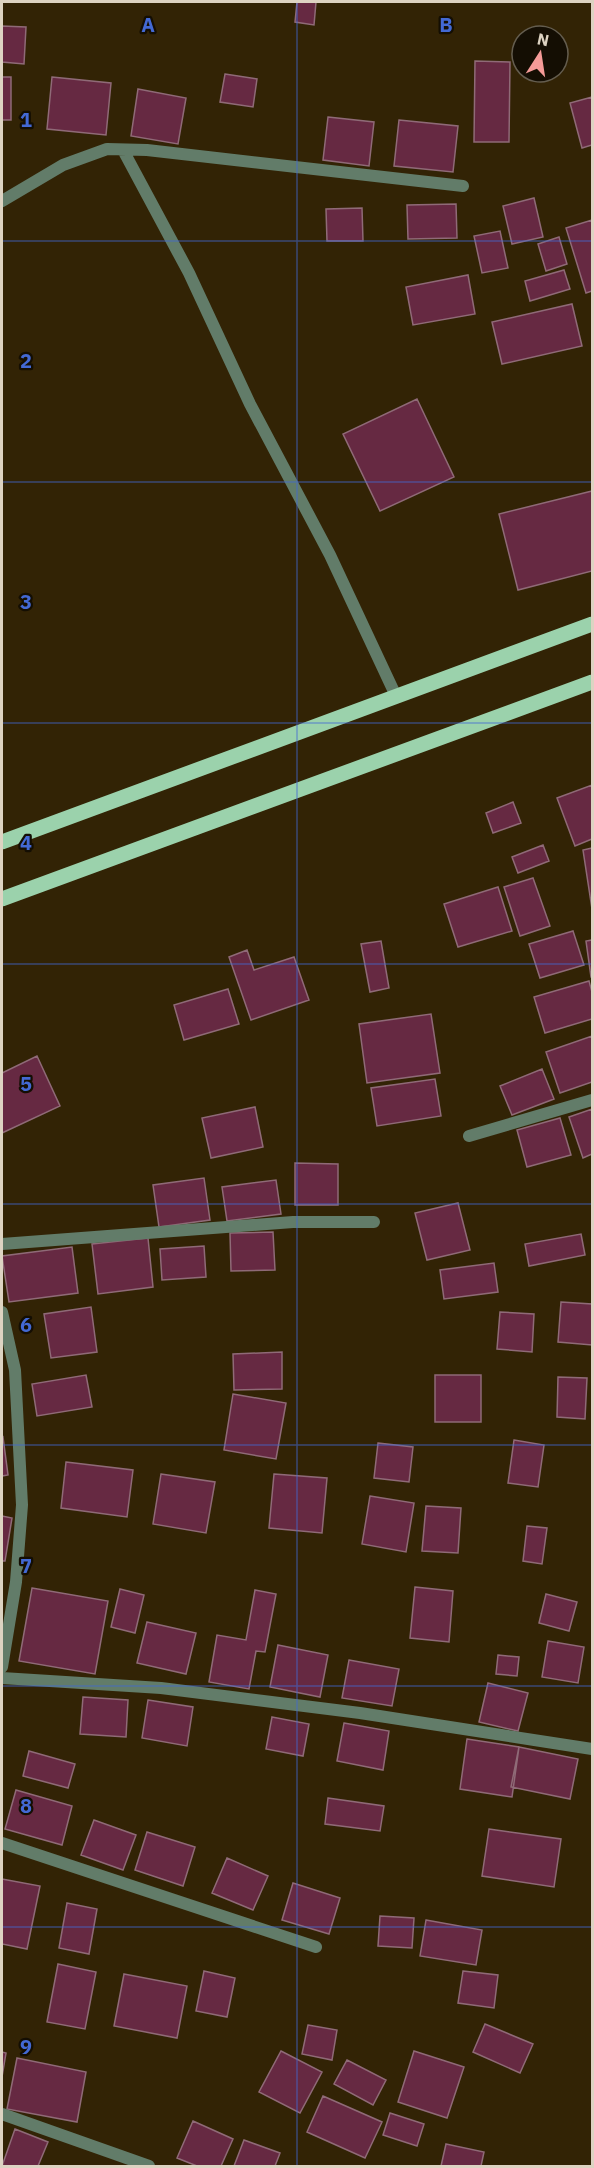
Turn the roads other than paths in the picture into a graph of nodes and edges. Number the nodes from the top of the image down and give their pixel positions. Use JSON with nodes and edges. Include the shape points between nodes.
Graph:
{"nodes":[{"id":1,"x":123,"y":150,"type":"junction"},
{"id":2,"x":463,"y":186,"type":"dead end"},
{"id":3,"x":2,"y":201,"type":"edge"},
{"id":4,"x":592,"y":624,"type":"edge"},
{"id":5,"x":592,"y":682,"type":"edge"},
{"id":6,"x":396,"y":696,"type":"junction"},
{"id":7,"x":2,"y":842,"type":"edge"},
{"id":8,"x":2,"y":899,"type":"edge"},
{"id":9,"x":592,"y":1100,"type":"edge"},
{"id":10,"x":469,"y":1136,"type":"dead end"},
{"id":11,"x":374,"y":1221,"type":"dead end"},
{"id":12,"x":2,"y":1244,"type":"edge"},
{"id":13,"x":2,"y":1312,"type":"edge"},
{"id":14,"x":6,"y":1618,"type":"edge"},
{"id":15,"x":2,"y":1667,"type":"edge"},
{"id":16,"x":2,"y":1678,"type":"edge"},
{"id":17,"x":592,"y":1749,"type":"edge"},
{"id":18,"x":2,"y":1844,"type":"edge"},
{"id":19,"x":316,"y":1947,"type":"dead end"},
{"id":20,"x":2,"y":2114,"type":"edge"},
{"id":21,"x":149,"y":2166,"type":"edge"}],
"edges":[{"from":1,"to":2,"type":"street"},
{"from":1,"to":3,"type":"street","via":[[107,149],[63,165]]},
{"from":1,"to":6,"type":"street","via":[[189,273]]},
{"from":4,"to":6,"type":"main road"},
{"from":5,"to":8,"type":"main road"},
{"from":6,"to":7,"type":"main road"},
{"from":9,"to":10,"type":"street"},
{"from":11,"to":12,"type":"street","via":[[293,1222]]},
{"from":13,"to":14,"type":"street","via":[[15,1370],[22,1505],[16,1582]]},
{"from":14,"to":15,"type":"street"},
{"from":16,"to":17,"type":"street","via":[[161,1688],[360,1713]]},
{"from":18,"to":19,"type":"street"},
{"from":20,"to":21,"type":"street"}]}
